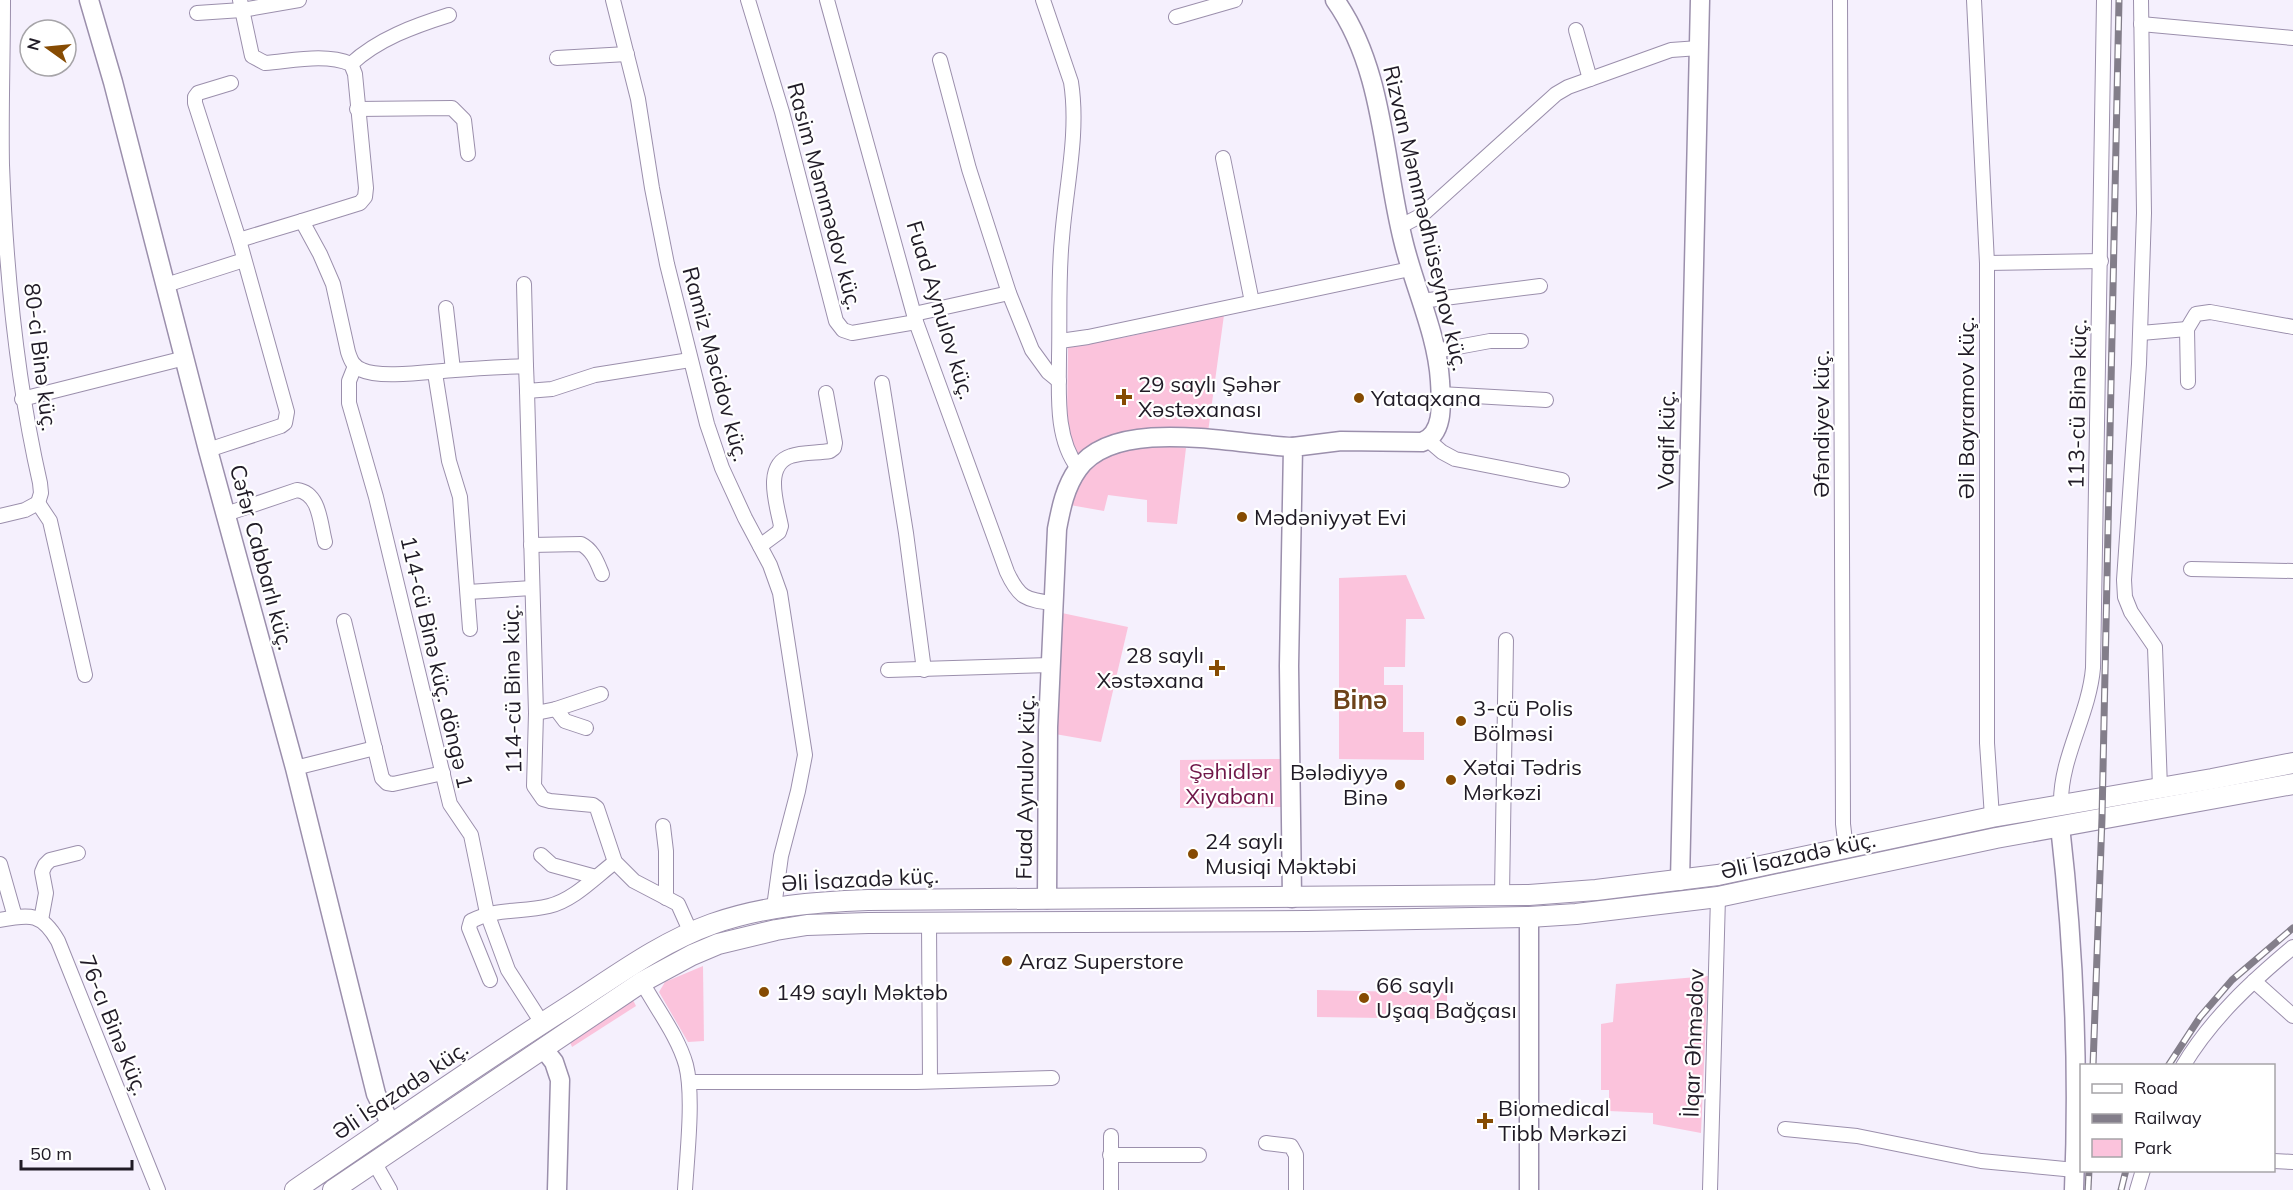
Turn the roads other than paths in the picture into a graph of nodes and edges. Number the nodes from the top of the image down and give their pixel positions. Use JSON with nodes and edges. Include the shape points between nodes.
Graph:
{"nodes":[{"id":1,"x":3,"y":0,"type":"edge"},
{"id":2,"x":89,"y":0,"type":"edge"},
{"id":3,"x":299,"y":0,"type":"edge"},
{"id":4,"x":613,"y":0,"type":"edge"},
{"id":5,"x":748,"y":0,"type":"edge"},
{"id":6,"x":827,"y":0,"type":"edge"},
{"id":7,"x":1043,"y":0,"type":"edge"},
{"id":8,"x":1235,"y":0,"type":"edge"},
{"id":9,"x":1700,"y":0,"type":"edge"},
{"id":10,"x":1840,"y":0,"type":"edge"},
{"id":11,"x":1974,"y":0,"type":"edge"},
{"id":12,"x":2104,"y":0,"type":"edge"},
{"id":13,"x":2140,"y":0,"type":"edge"},
{"id":14,"x":1340,"y":2,"type":"edge"},
{"id":15,"x":241,"y":5,"type":"edge"},
{"id":16,"x":197,"y":13,"type":"dead end"},
{"id":17,"x":449,"y":15,"type":"dead end"},
{"id":18,"x":1176,"y":17,"type":"dead end"},
{"id":19,"x":2141,"y":24,"type":"junction"},
{"id":20,"x":1576,"y":30,"type":"dead end"},
{"id":21,"x":2293,"y":38,"type":"edge"},
{"id":22,"x":1700,"y":48,"type":"junction"},
{"id":23,"x":627,"y":54,"type":"junction"},
{"id":24,"x":557,"y":58,"type":"dead end"},
{"id":25,"x":940,"y":60,"type":"dead end"},
{"id":26,"x":351,"y":64,"type":"junction"},
{"id":27,"x":1590,"y":79,"type":"junction"},
{"id":28,"x":231,"y":83,"type":"dead end"},
{"id":29,"x":357,"y":109,"type":"junction"},
{"id":30,"x":468,"y":154,"type":"dead end"},
{"id":31,"x":1223,"y":158,"type":"dead end"},
{"id":32,"x":302,"y":221,"type":"junction"},
{"id":33,"x":1400,"y":227,"type":"junction"},
{"id":34,"x":238,"y":240,"type":"junction"},
{"id":35,"x":244,"y":260,"type":"junction"},
{"id":36,"x":2100,"y":261,"type":"junction"},
{"id":37,"x":1987,"y":263,"type":"junction"},
{"id":38,"x":1410,"y":269,"type":"junction"},
{"id":39,"x":524,"y":284,"type":"dead end"},
{"id":40,"x":166,"y":285,"type":"junction"},
{"id":41,"x":1540,"y":286,"type":"dead end"},
{"id":42,"x":1010,"y":293,"type":"junction"},
{"id":43,"x":1252,"y":302,"type":"junction"},
{"id":44,"x":1421,"y":302,"type":"junction"},
{"id":45,"x":446,"y":308,"type":"dead end"},
{"id":46,"x":915,"y":318,"type":"junction"},
{"id":47,"x":2293,"y":327,"type":"edge"},
{"id":48,"x":2187,"y":329,"type":"junction"},
{"id":49,"x":2140,"y":333,"type":"junction"},
{"id":50,"x":1521,"y":340,"type":"dead end"},
{"id":51,"x":1060,"y":341,"type":"junction"},
{"id":52,"x":1436,"y":351,"type":"junction"},
{"id":53,"x":184,"y":358,"type":"junction"},
{"id":54,"x":690,"y":360,"type":"junction"},
{"id":55,"x":355,"y":366,"type":"junction"},
{"id":56,"x":526,"y":366,"type":"junction"},
{"id":57,"x":453,"y":370,"type":"junction"},
{"id":58,"x":435,"y":373,"type":"junction"},
{"id":59,"x":1059,"y":381,"type":"junction"},
{"id":60,"x":2188,"y":382,"type":"dead end"},
{"id":61,"x":882,"y":383,"type":"dead end"},
{"id":62,"x":527,"y":391,"type":"junction"},
{"id":63,"x":826,"y":393,"type":"dead end"},
{"id":64,"x":1440,"y":394,"type":"junction"},
{"id":65,"x":22,"y":399,"type":"junction"},
{"id":66,"x":1546,"y":400,"type":"dead end"},
{"id":67,"x":1428,"y":440,"type":"junction"},
{"id":68,"x":1293,"y":447,"type":"junction"},
{"id":69,"x":208,"y":450,"type":"junction"},
{"id":70,"x":1078,"y":468,"type":"junction"},
{"id":71,"x":1562,"y":480,"type":"dead end"},
{"id":72,"x":38,"y":503,"type":"junction"},
{"id":73,"x":226,"y":514,"type":"junction"},
{"id":74,"x":0,"y":516,"type":"edge"},
{"id":75,"x":325,"y":542,"type":"dead end"},
{"id":76,"x":531,"y":545,"type":"junction"},
{"id":77,"x":760,"y":546,"type":"junction"},
{"id":78,"x":2191,"y":569,"type":"dead end"},
{"id":79,"x":2293,"y":571,"type":"edge"},
{"id":80,"x":602,"y":574,"type":"dead end"},
{"id":81,"x":532,"y":588,"type":"junction"},
{"id":82,"x":468,"y":592,"type":"junction"},
{"id":83,"x":1053,"y":603,"type":"junction"},
{"id":84,"x":344,"y":621,"type":"dead end"},
{"id":85,"x":470,"y":629,"type":"dead end"},
{"id":86,"x":1506,"y":640,"type":"dead end"},
{"id":87,"x":1051,"y":665,"type":"junction"},
{"id":88,"x":924,"y":669,"type":"junction"},
{"id":89,"x":888,"y":670,"type":"dead end"},
{"id":90,"x":85,"y":675,"type":"dead end"},
{"id":91,"x":601,"y":694,"type":"dead end"},
{"id":92,"x":556,"y":709,"type":"junction"},
{"id":93,"x":536,"y":713,"type":"junction"},
{"id":94,"x":586,"y":728,"type":"dead end"},
{"id":95,"x":375,"y":748,"type":"junction"},
{"id":96,"x":2293,"y":763,"type":"edge"},
{"id":97,"x":295,"y":768,"type":"junction"},
{"id":98,"x":443,"y":773,"type":"junction"},
{"id":99,"x":2293,"y":784,"type":"edge"},
{"id":100,"x":2160,"y":788,"type":"junction"},
{"id":101,"x":2061,"y":804,"type":"junction"},
{"id":102,"x":1992,"y":817,"type":"junction"},
{"id":103,"x":663,"y":826,"type":"dead end"},
{"id":104,"x":2060,"y":826,"type":"junction"},
{"id":105,"x":1846,"y":849,"type":"junction"},
{"id":106,"x":78,"y":853,"type":"dead end"},
{"id":107,"x":541,"y":855,"type":"dead end"},
{"id":108,"x":615,"y":862,"type":"junction"},
{"id":109,"x":0,"y":864,"type":"edge"},
{"id":110,"x":596,"y":877,"type":"junction"},
{"id":111,"x":1680,"y":881,"type":"junction"},
{"id":112,"x":1502,"y":895,"type":"junction"},
{"id":113,"x":1529,"y":895,"type":"junction"},
{"id":114,"x":1718,"y":897,"type":"junction"},
{"id":115,"x":666,"y":898,"type":"junction"},
{"id":116,"x":1300,"y":898,"type":"junction"},
{"id":117,"x":1047,"y":899,"type":"junction"},
{"id":118,"x":774,"y":907,"type":"junction"},
{"id":119,"x":487,"y":913,"type":"junction"},
{"id":120,"x":15,"y":917,"type":"junction"},
{"id":121,"x":1529,"y":917,"type":"junction"},
{"id":122,"x":0,"y":920,"type":"edge"},
{"id":123,"x":41,"y":920,"type":"junction"},
{"id":124,"x":1299,"y":921,"type":"junction"},
{"id":125,"x":929,"y":922,"type":"junction"},
{"id":126,"x":1046,"y":923,"type":"junction"},
{"id":127,"x":691,"y":933,"type":"junction"},
{"id":128,"x":2293,"y":947,"type":"edge"},
{"id":129,"x":490,"y":980,"type":"dead end"},
{"id":130,"x":2254,"y":981,"type":"junction"},
{"id":131,"x":642,"y":982,"type":"junction"},
{"id":132,"x":2293,"y":1016,"type":"edge"},
{"id":133,"x":542,"y":1023,"type":"junction"},
{"id":134,"x":543,"y":1048,"type":"junction"},
{"id":135,"x":2184,"y":1064,"type":"edge"},
{"id":136,"x":1052,"y":1078,"type":"dead end"},
{"id":137,"x":930,"y":1081,"type":"junction"},
{"id":138,"x":689,"y":1082,"type":"junction"},
{"id":139,"x":391,"y":1125,"type":"junction"},
{"id":140,"x":1785,"y":1129,"type":"dead end"},
{"id":141,"x":1111,"y":1136,"type":"dead end"},
{"id":142,"x":403,"y":1143,"type":"junction"},
{"id":143,"x":1266,"y":1143,"type":"dead end"},
{"id":144,"x":1110,"y":1155,"type":"junction"},
{"id":145,"x":1199,"y":1155,"type":"dead end"},
{"id":146,"x":2275,"y":1161,"type":"edge"},
{"id":147,"x":374,"y":1162,"type":"junction"},
{"id":148,"x":2293,"y":1162,"type":"edge"},
{"id":149,"x":2075,"y":1170,"type":"junction"},
{"id":150,"x":2142,"y":1172,"type":"edge"},
{"id":151,"x":158,"y":1190,"type":"edge"},
{"id":152,"x":295,"y":1190,"type":"edge"},
{"id":153,"x":333,"y":1190,"type":"edge"},
{"id":154,"x":390,"y":1190,"type":"edge"},
{"id":155,"x":557,"y":1190,"type":"edge"},
{"id":156,"x":686,"y":1190,"type":"edge"},
{"id":157,"x":1111,"y":1190,"type":"edge"},
{"id":158,"x":1296,"y":1190,"type":"edge"},
{"id":159,"x":1529,"y":1190,"type":"edge"},
{"id":160,"x":1710,"y":1190,"type":"edge"},
{"id":161,"x":2074,"y":1190,"type":"edge"},
{"id":162,"x":2137,"y":1190,"type":"edge"}],
"edges":[{"from":1,"to":65,"type":"street","name":"80-ci Binə küç.","via":[[3,166]]},
{"from":2,"to":40,"type":"street","name":"Cəfər Cabbarlı küç."},
{"from":3,"to":15,"type":"street"},
{"from":4,"to":23,"type":"street","name":"Ramiz Məcidov küç."},
{"from":5,"to":46,"type":"street","name":"Rasim Məmmədov küç.","via":[[782,112],[836,321],[852,333]]},
{"from":6,"to":46,"type":"street","name":"Fuad Aynulov küç."},
{"from":7,"to":51,"type":"street","via":[[1073,94],[1060,260]]},
{"from":8,"to":18,"type":"street"},
{"from":9,"to":22,"type":"street","name":"Vaqif küç."},
{"from":10,"to":105,"type":"street","name":"Əfəndiyev küç."},
{"from":11,"to":37,"type":"street","name":"Əli Bayramov küç."},
{"from":12,"to":36,"type":"street","name":"113-cü Binə küç."},
{"from":13,"to":19,"type":"street"},
{"from":14,"to":33,"type":"street","name":"Rizvan Məmmədhüseynov küç.","via":[[1368,64]]},
{"from":15,"to":16,"type":"street"},
{"from":15,"to":26,"type":"street","via":[[252,56],[264,63],[330,58]]},
{"from":17,"to":26,"type":"street","via":[[410,28],[364,52]]},
{"from":19,"to":21,"type":"street"},
{"from":19,"to":49,"type":"street","via":[[2144,213]]},
{"from":20,"to":27,"type":"street"},
{"from":22,"to":27,"type":"street","via":[[1671,50]]},
{"from":22,"to":111,"type":"street","name":"Vaqif küç."},
{"from":23,"to":24,"type":"street"},
{"from":23,"to":54,"type":"street","name":"Ramiz Məcidov küç.","via":[[659,225]]},
{"from":25,"to":42,"type":"street","via":[[969,169]]},
{"from":26,"to":29,"type":"street"},
{"from":27,"to":33,"type":"street","via":[[1556,94],[1422,215]]},
{"from":28,"to":34,"type":"street","via":[[198,93],[195,102]]},
{"from":29,"to":30,"type":"street","via":[[452,108],[464,120]]},
{"from":29,"to":32,"type":"street","via":[[365,197],[360,203]]},
{"from":31,"to":43,"type":"street"},
{"from":32,"to":34,"type":"street"},
{"from":32,"to":55,"type":"street","via":[[333,284],[348,352]]},
{"from":33,"to":38,"type":"street","name":"Rizvan Məmmədhüseynov küç."},
{"from":34,"to":35,"type":"street"},
{"from":35,"to":40,"type":"street"},
{"from":35,"to":69,"type":"street","via":[[287,418],[281,426]]},
{"from":36,"to":37,"type":"street"},
{"from":36,"to":101,"type":"street","name":"113-cü Binə küç.","via":[[2093,668],[2088,702],[2063,780]]},
{"from":37,"to":102,"type":"street","name":"Əli Bayramov küç.","via":[[1987,742]]},
{"from":38,"to":43,"type":"street"},
{"from":38,"to":44,"type":"street","name":"Rizvan Məmmədhüseynov küç."},
{"from":39,"to":56,"type":"street","name":"114-cü Binə küç."},
{"from":40,"to":53,"type":"street","name":"Cəfər Cabbarlı küç."},
{"from":41,"to":44,"type":"street"},
{"from":42,"to":46,"type":"street","name":"Rasim Məmmədov küç."},
{"from":42,"to":59,"type":"street","via":[[1032,350]]},
{"from":43,"to":51,"type":"street"},
{"from":44,"to":52,"type":"street","name":"Rizvan Məmmədhüseynov küç."},
{"from":45,"to":57,"type":"street"},
{"from":46,"to":83,"type":"street","name":"Fuad Aynulov küç.","via":[[1013,585],[1025,598]]},
{"from":47,"to":48,"type":"street","via":[[2210,312],[2196,314]]},
{"from":48,"to":49,"type":"street"},
{"from":48,"to":60,"type":"street"},
{"from":49,"to":100,"type":"street","via":[[2124,580],[2131,612],[2155,647]]},
{"from":50,"to":52,"type":"street"},
{"from":51,"to":59,"type":"street"},
{"from":52,"to":64,"type":"street","name":"Rizvan Məmmədhüseynov küç."},
{"from":53,"to":65,"type":"street"},
{"from":53,"to":69,"type":"street","name":"Cəfər Cabbarlı küç."},
{"from":54,"to":62,"type":"street","via":[[595,375]]},
{"from":54,"to":77,"type":"street","name":"Ramiz Məcidov küç.","via":[[718,458]]},
{"from":55,"to":58,"type":"street","via":[[374,373]]},
{"from":55,"to":98,"type":"street","name":"114-cü Binə küç. döngə 1","via":[[349,381],[349,403],[376,497]]},
{"from":56,"to":57,"type":"street"},
{"from":56,"to":62,"type":"street","name":"114-cü Binə küç."},
{"from":57,"to":58,"type":"street"},
{"from":58,"to":82,"type":"street","via":[[449,461],[460,497]]},
{"from":59,"to":70,"type":"street","via":[[1065,443]]},
{"from":61,"to":88,"type":"street"},
{"from":62,"to":76,"type":"street","name":"114-cü Binə küç."},
{"from":63,"to":77,"type":"street","via":[[834,448],[791,455],[777,467],[774,488],[780,532]]},
{"from":64,"to":66,"type":"street"},
{"from":64,"to":67,"type":"street","name":"Rizvan Məmmədhüseynov küç.","via":[[1438,426]]},
{"from":65,"to":72,"type":"street","name":"80-ci Binə küç.","via":[[40,483]]},
{"from":67,"to":68,"type":"street","via":[[1330,441]]},
{"from":67,"to":71,"type":"street","via":[[1455,459]]},
{"from":68,"to":70,"type":"street","name":"Fuad Aynulov küç.","via":[[1150,436],[1118,442]]},
{"from":68,"to":116,"type":"street","via":[[1290,655]]},
{"from":69,"to":73,"type":"street","name":"Cəfər Cabbarlı küç."},
{"from":70,"to":83,"type":"street","name":"Fuad Aynulov küç.","via":[[1067,489],[1059,521]]},
{"from":72,"to":74,"type":"street"},
{"from":72,"to":90,"type":"street","via":[[50,522]]},
{"from":73,"to":75,"type":"street","via":[[297,490],[305,492],[314,500]]},
{"from":73,"to":97,"type":"street","name":"Cəfər Cabbarlı küç."},
{"from":76,"to":80,"type":"street","via":[[581,544],[594,555]]},
{"from":76,"to":81,"type":"street","name":"114-cü Binə küç."},
{"from":77,"to":118,"type":"street","name":"Ramiz Məcidov küç.","via":[[780,593],[805,755],[781,856]]},
{"from":78,"to":79,"type":"street"},
{"from":81,"to":82,"type":"street"},
{"from":81,"to":93,"type":"street","name":"114-cü Binə küç."},
{"from":82,"to":85,"type":"street"},
{"from":83,"to":87,"type":"street","name":"Fuad Aynulov küç."},
{"from":84,"to":95,"type":"street"},
{"from":86,"to":112,"type":"street"},
{"from":87,"to":88,"type":"street"},
{"from":87,"to":117,"type":"street","name":"Fuad Aynulov küç."},
{"from":88,"to":89,"type":"street"},
{"from":91,"to":92,"type":"street"},
{"from":92,"to":93,"type":"street"},
{"from":92,"to":94,"type":"street","via":[[565,721]]},
{"from":93,"to":108,"type":"street","name":"114-cü Binə küç.","via":[[537,793],[550,801],[597,808]]},
{"from":95,"to":97,"type":"street"},
{"from":95,"to":98,"type":"street","via":[[382,778],[387,783]]},
{"from":96,"to":100,"type":"main road","name":"Əli İsazadə küç."},
{"from":97,"to":139,"type":"street","name":"Cəfər Cabbarlı küç.","via":[[376,1094]]},
{"from":98,"to":119,"type":"street","name":"114-cü Binə küç. döngə 1","via":[[450,804],[471,835]]},
{"from":99,"to":104,"type":"main road","name":"Əli İsazadə küç."},
{"from":100,"to":101,"type":"main road","name":"Əli İsazadə küç."},
{"from":101,"to":102,"type":"main road","name":"Əli İsazadə küç."},
{"from":102,"to":105,"type":"main road","name":"Əli İsazadə küç."},
{"from":103,"to":115,"type":"street"},
{"from":104,"to":114,"type":"main road","name":"Əli İsazadə küç."},
{"from":104,"to":149,"type":"street","via":[[2075,1003]]},
{"from":105,"to":111,"type":"main road","name":"Əli İsazadə küç."},
{"from":106,"to":123,"type":"street","via":[[45,865],[42,873],[46,893]]},
{"from":107,"to":110,"type":"street","via":[[552,865]]},
{"from":108,"to":110,"type":"street"},
{"from":108,"to":115,"type":"street","name":"114-cü Binə küç.","via":[[634,881]]},
{"from":109,"to":120,"type":"street"},
{"from":110,"to":119,"type":"street","via":[[551,905]]},
{"from":111,"to":113,"type":"main road","name":"Əli İsazadə küç."},
{"from":112,"to":113,"type":"main road","name":"Əli İsazadə küç."},
{"from":112,"to":116,"type":"main road","name":"Əli İsazadə küç."},
{"from":113,"to":121,"type":"main road"},
{"from":114,"to":121,"type":"main road","name":"Əli İsazadə küç."},
{"from":114,"to":160,"type":"street","name":"İlqar Əhmədov"},
{"from":115,"to":127,"type":"street","name":"114-cü Binə küç.","via":[[678,904]]},
{"from":116,"to":117,"type":"main road","name":"Əli İsazadə küç."},
{"from":116,"to":124,"type":"main road"},
{"from":117,"to":118,"type":"main road","name":"Əli İsazadə küç.","via":[[868,900]]},
{"from":117,"to":126,"type":"main road"},
{"from":118,"to":127,"type":"main road","name":"Əli İsazadə küç."},
{"from":119,"to":129,"type":"street","via":[[471,921],[469,928]]},
{"from":119,"to":133,"type":"street","name":"114-cü Binə küç. döngə 1","via":[[508,970]]},
{"from":120,"to":122,"type":"street"},
{"from":120,"to":123,"type":"street"},
{"from":121,"to":124,"type":"main road","name":"Əli İsazadə küç."},
{"from":121,"to":159,"type":"street"},
{"from":123,"to":151,"type":"street","name":"76-cı Binə küç.","via":[[49,925],[58,941]]},
{"from":124,"to":126,"type":"main road","name":"Əli İsazadə küç."},
{"from":125,"to":126,"type":"main road","name":"Əli İsazadə küç."},
{"from":125,"to":131,"type":"main road","name":"Əli İsazadə küç.","via":[[776,930],[698,952]]},
{"from":125,"to":137,"type":"street"},
{"from":127,"to":133,"type":"main road","name":"Əli İsazadə küç."},
{"from":128,"to":130,"type":"street"},
{"from":130,"to":132,"type":"street"},
{"from":130,"to":135,"type":"street","via":[[2215,1021]]},
{"from":131,"to":134,"type":"main road","name":"Əli İsazadə küç."},
{"from":131,"to":138,"type":"street","via":[[676,1043]]},
{"from":133,"to":139,"type":"main road","name":"Əli İsazadə küç."},
{"from":134,"to":142,"type":"main road","name":"Əli İsazadə küç."},
{"from":134,"to":155,"type":"street","via":[[554,1062],[560,1080]]},
{"from":136,"to":137,"type":"street"},
{"from":137,"to":138,"type":"street"},
{"from":138,"to":156,"type":"street"},
{"from":139,"to":142,"type":"main road"},
{"from":139,"to":152,"type":"main road","name":"Əli İsazadə küç."},
{"from":140,"to":149,"type":"street","via":[[1857,1136],[1981,1161]]},
{"from":141,"to":144,"type":"street"},
{"from":142,"to":147,"type":"main road","name":"Əli İsazadə küç."},
{"from":143,"to":158,"type":"street","via":[[1291,1146],[1296,1155]]},
{"from":144,"to":145,"type":"street"},
{"from":144,"to":157,"type":"street"},
{"from":146,"to":148,"type":"street"},
{"from":147,"to":153,"type":"main road","name":"Əli İsazadə küç."},
{"from":147,"to":154,"type":"street"},
{"from":149,"to":161,"type":"street"},
{"from":150,"to":162,"type":"street"}]}
